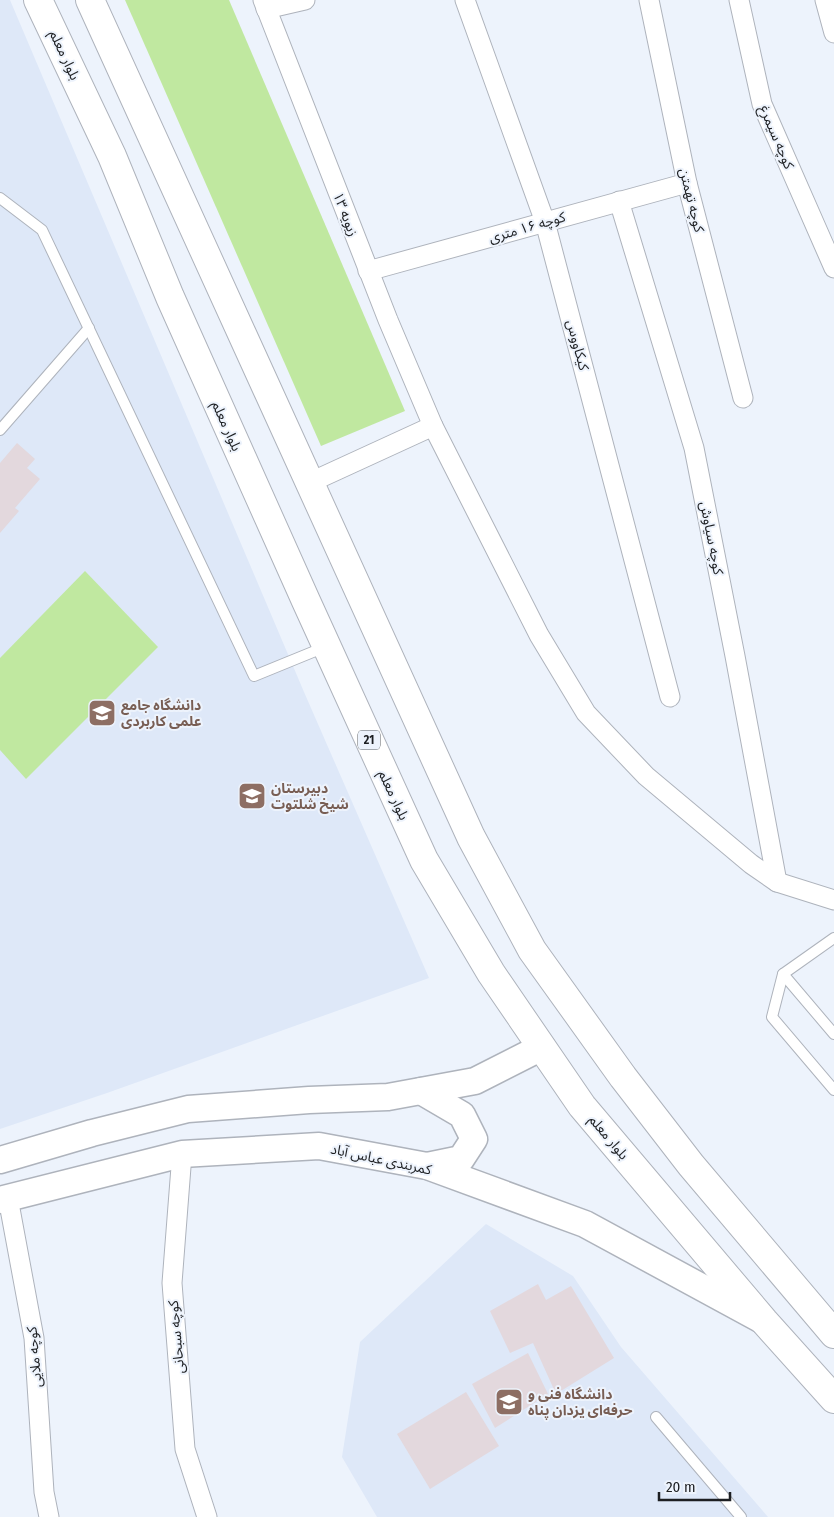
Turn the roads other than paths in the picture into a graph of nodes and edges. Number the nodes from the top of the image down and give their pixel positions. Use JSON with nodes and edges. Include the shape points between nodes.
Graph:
{"nodes":[{"id":1,"x":38,"y":0,"type":"edge"},
{"id":2,"x":90,"y":0,"type":"edge"},
{"id":3,"x":305,"y":0,"type":"edge"},
{"id":4,"x":465,"y":0,"type":"edge"},
{"id":5,"x":649,"y":0,"type":"edge"},
{"id":6,"x":739,"y":0,"type":"edge"},
{"id":7,"x":825,"y":0,"type":"edge"},
{"id":8,"x":264,"y":4,"type":"edge"},
{"id":9,"x":834,"y":33,"type":"edge"},
{"id":10,"x":686,"y":183,"type":"junction"},
{"id":11,"x":0,"y":198,"type":"edge"},
{"id":12,"x":619,"y":201,"type":"junction"},
{"id":13,"x":545,"y":222,"type":"junction"},
{"id":14,"x":834,"y":268,"type":"edge"},
{"id":15,"x":368,"y":271,"type":"junction"},
{"id":16,"x":89,"y":328,"type":"junction"},
{"id":17,"x":743,"y":398,"type":"dead end"},
{"id":18,"x":433,"y":426,"type":"junction"},
{"id":19,"x":0,"y":430,"type":"edge"},
{"id":20,"x":311,"y":482,"type":"junction"},
{"id":21,"x":326,"y":646,"type":"junction"},
{"id":22,"x":670,"y":697,"type":"dead end"},
{"id":23,"x":777,"y":882,"type":"junction"},
{"id":24,"x":834,"y":900,"type":"edge"},
{"id":25,"x":834,"y":938,"type":"edge"},
{"id":26,"x":783,"y":974,"type":"junction"},
{"id":27,"x":834,"y":1034,"type":"edge"},
{"id":28,"x":542,"y":1047,"type":"junction"},
{"id":29,"x":834,"y":1090,"type":"edge"},
{"id":30,"x":421,"y":1091,"type":"junction"},
{"id":31,"x":182,"y":1154,"type":"junction"},
{"id":32,"x":0,"y":1160,"type":"edge"},
{"id":33,"x":427,"y":1166,"type":"junction"},
{"id":34,"x":4,"y":1199,"type":"edge"},
{"id":35,"x":764,"y":1321,"type":"junction"},
{"id":36,"x":831,"y":1324,"type":"edge"},
{"id":37,"x":834,"y":1399,"type":"edge"},
{"id":38,"x":656,"y":1417,"type":"dead end"},
{"id":39,"x":49,"y":1517,"type":"edge"},
{"id":40,"x":207,"y":1517,"type":"edge"},
{"id":41,"x":742,"y":1517,"type":"edge"}],
"edges":[{"from":1,"to":21,"type":"main road","name":"بلوار معلم","number":"21","via":[[112,156],[170,297]]},
{"from":2,"to":20,"type":"main road"},
{"from":3,"to":8,"type":"street"},
{"from":4,"to":13,"type":"street","name":"کیکاووس"},
{"from":5,"to":10,"type":"street","name":"کوچه تهمتن"},
{"from":6,"to":14,"type":"street","name":"کوچه سیمرغ","via":[[762,104]]},
{"from":7,"to":9,"type":"street"},
{"from":8,"to":15,"type":"street","name":"زیویه ۱۳"},
{"from":10,"to":12,"type":"street","name":"کوچه ۱۶ متری"},
{"from":10,"to":17,"type":"street","name":"کوچه تهمتن"},
{"from":11,"to":16,"type":"lane","via":[[42,230]]},
{"from":12,"to":13,"type":"street","name":"کوچه ۱۶ متری"},
{"from":12,"to":23,"type":"street","name":"کوچه سیاوش","via":[[694,448]]},
{"from":13,"to":15,"type":"street","name":"کوچه ۱۶ متری"},
{"from":13,"to":22,"type":"street","name":"کیکاووس"},
{"from":15,"to":18,"type":"street","name":"زیویه ۱۳"},
{"from":16,"to":19,"type":"lane"},
{"from":16,"to":21,"type":"lane","via":[[254,676]]},
{"from":18,"to":20,"type":"street"},
{"from":18,"to":23,"type":"street","name":"زیویه ۱۳","via":[[539,635],[586,713],[646,776]]},
{"from":20,"to":36,"type":"main road","via":[[471,837],[532,950],[691,1165]]},
{"from":21,"to":28,"type":"main road","name":"بلوار معلم","number":"21","via":[[424,860],[491,972]]},
{"from":23,"to":24,"type":"street","name":"زیویه ۱۳"},
{"from":25,"to":26,"type":"lane"},
{"from":26,"to":27,"type":"lane"},
{"from":26,"to":29,"type":"lane","via":[[772,1017]]},
{"from":28,"to":30,"type":"main road","via":[[475,1081]]},
{"from":28,"to":35,"type":"main road","name":"بلوار معلم","number":"21","via":[[582,1106]]},
{"from":30,"to":32,"type":"main road","via":[[388,1097],[188,1110],[92,1132]]},
{"from":30,"to":33,"type":"main road","via":[[462,1115],[474,1139],[462,1158]]},
{"from":31,"to":33,"type":"main road","name":"کمربندی عباس آباد","via":[[319,1146]]},
{"from":31,"to":34,"type":"main road","name":"کمربندی عباس آباد"},
{"from":31,"to":40,"type":"street","name":"کوچه سبحانی","via":[[172,1283],[185,1449]]},
{"from":33,"to":35,"type":"main road","name":"کمربندی عباس آباد","via":[[585,1224]]},
{"from":34,"to":39,"type":"street","name":"کوچه ملایی","via":[[34,1338],[44,1492]]},
{"from":35,"to":37,"type":"main road","name":"بلوار معلم","number":"21"},
{"from":38,"to":41,"type":"lane"}]}
